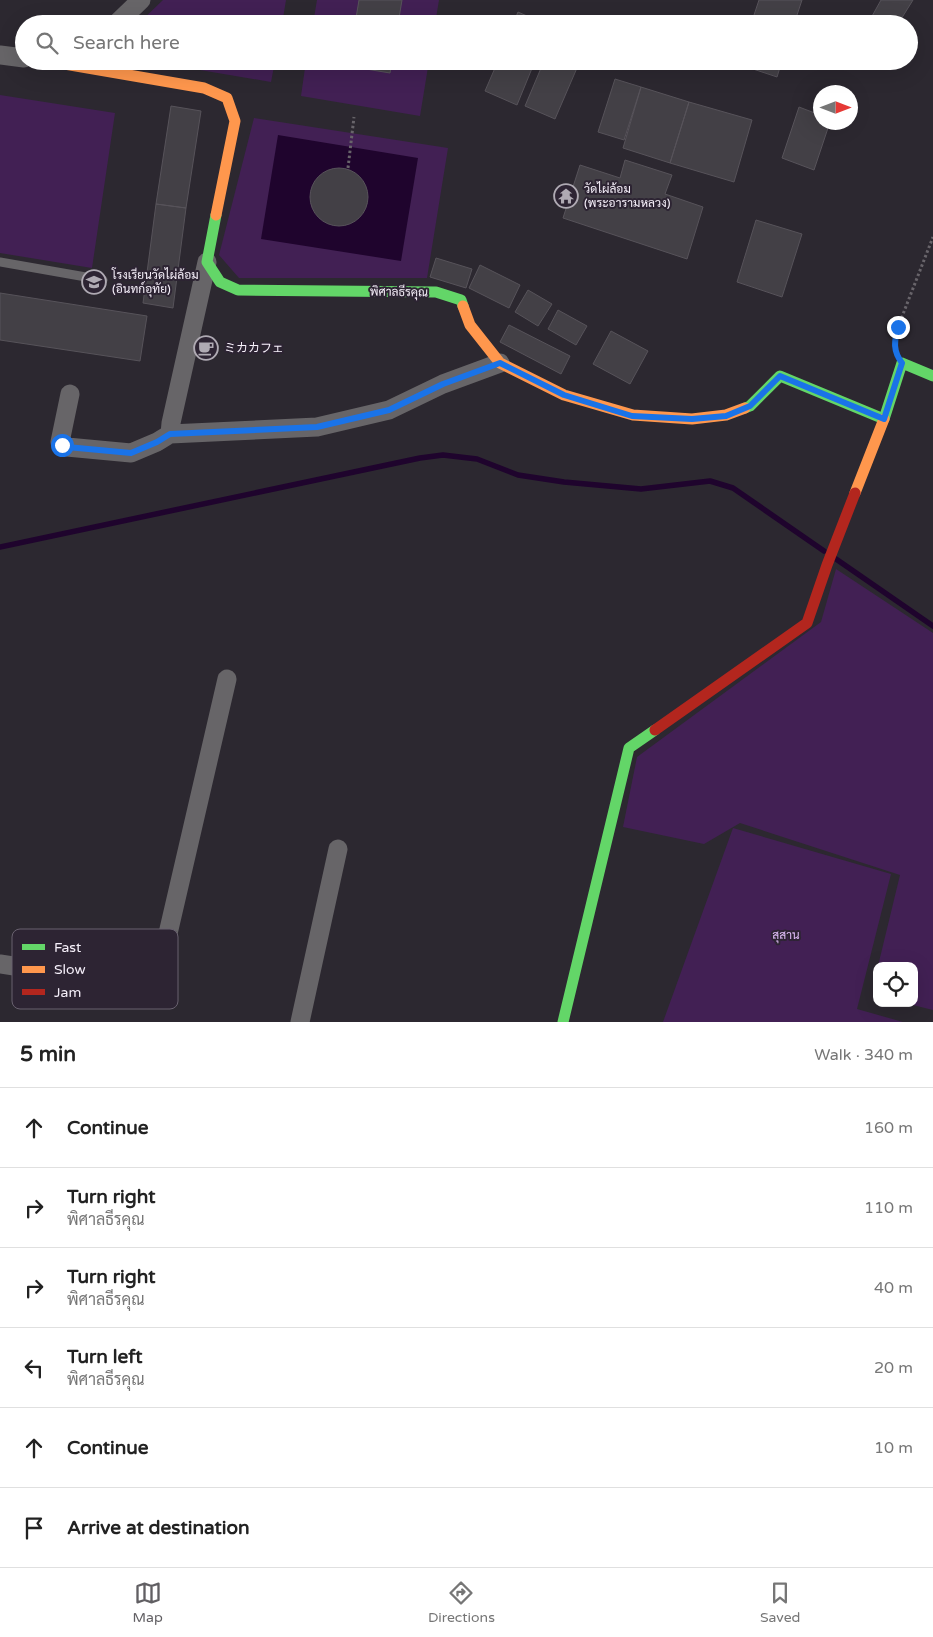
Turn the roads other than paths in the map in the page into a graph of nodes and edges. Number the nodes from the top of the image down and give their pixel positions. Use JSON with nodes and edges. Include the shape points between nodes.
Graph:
{"nodes":[{"id":1,"x":141,"y":0,"type":"edge"},
{"id":2,"x":125,"y":15,"type":"edge"},
{"id":3,"x":0,"y":55,"type":"edge"},
{"id":4,"x":15,"y":57,"type":"edge"},
{"id":5,"x":112,"y":70,"type":"edge"},
{"id":6,"x":0,"y":262,"type":"edge"},
{"id":7,"x":207,"y":262,"type":"junction"},
{"id":8,"x":103,"y":280,"type":"dead end"},
{"id":9,"x":500,"y":363,"type":"junction"},
{"id":10,"x":933,"y":376,"type":"edge"},
{"id":11,"x":70,"y":394,"type":"dead end"},
{"id":12,"x":884,"y":419,"type":"junction"},
{"id":13,"x":170,"y":434,"type":"junction"},
{"id":14,"x":227,"y":679,"type":"dead end"},
{"id":15,"x":338,"y":849,"type":"dead end"},
{"id":16,"x":169,"y":929,"type":"edge"},
{"id":17,"x":300,"y":1022,"type":"edge"},
{"id":18,"x":564,"y":1022,"type":"edge"}],
"edges":[{"from":1,"to":2,"type":"street"},
{"from":3,"to":4,"type":"street"},
{"from":5,"to":7,"type":"street","via":[[204,88],[227,98],[235,121]]},
{"from":6,"to":8,"type":"lane"},
{"from":7,"to":9,"type":"street","name":"พิศาลธีรคุณ","via":[[220,282],[238,290],[436,292],[461,300],[470,325]]},
{"from":7,"to":13,"type":"street"},
{"from":9,"to":12,"type":"street","name":"พิศาลธีรคุณ","via":[[564,395],[632,416],[692,419],[726,416],[750,406],[780,376]]},
{"from":9,"to":13,"type":"street","via":[[443,384],[389,410],[317,427]]},
{"from":10,"to":12,"type":"street","via":[[900,359]]},
{"from":11,"to":13,"type":"street","via":[[62,445],[131,453]]},
{"from":12,"to":18,"type":"street","via":[[807,623],[629,748]]},
{"from":14,"to":16,"type":"street"},
{"from":15,"to":17,"type":"street"}]}
